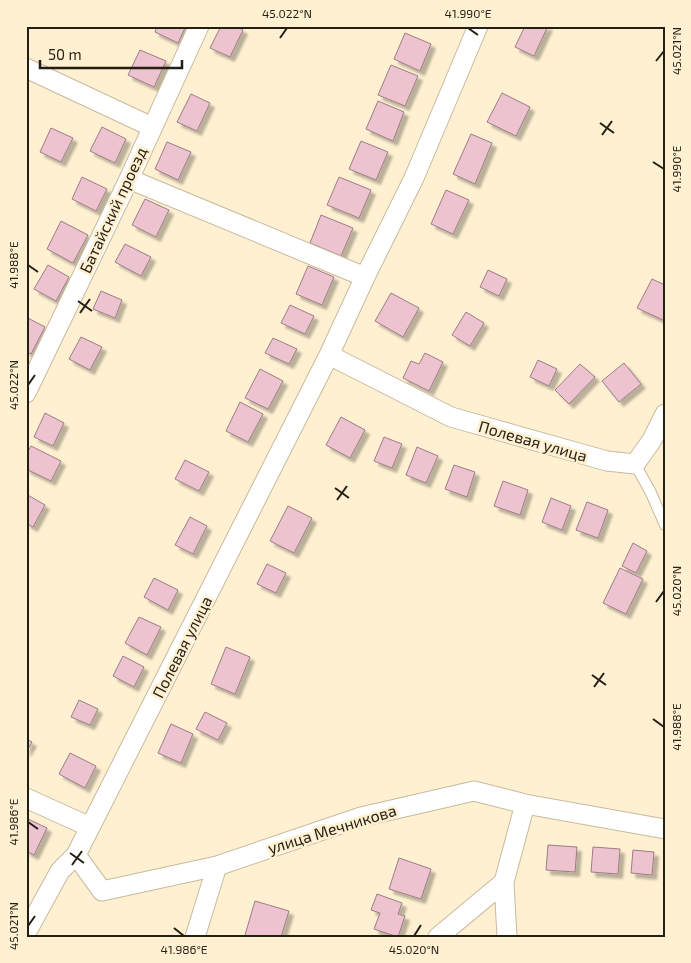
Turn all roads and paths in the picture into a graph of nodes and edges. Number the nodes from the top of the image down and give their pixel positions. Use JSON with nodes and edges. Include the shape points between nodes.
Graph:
{"nodes":[{"id":1,"x":199,"y":26,"type":"edge"},
{"id":2,"x":478,"y":26,"type":"edge"},
{"id":3,"x":26,"y":68,"type":"edge"},
{"id":4,"x":152,"y":126,"type":"junction"},
{"id":5,"x":129,"y":179,"type":"junction"},
{"id":6,"x":365,"y":277,"type":"junction"},
{"id":7,"x":329,"y":355,"type":"junction"},
{"id":8,"x":26,"y":394,"type":"edge"},
{"id":9,"x":665,"y":414,"type":"edge"},
{"id":10,"x":635,"y":464,"type":"junction"},
{"id":11,"x":665,"y":525,"type":"edge"},
{"id":12,"x":26,"y":798,"type":"edge"},
{"id":13,"x":525,"y":804,"type":"junction"},
{"id":14,"x":90,"y":827,"type":"junction"},
{"id":15,"x":665,"y":829,"type":"edge"},
{"id":16,"x":76,"y":855,"type":"junction"},
{"id":17,"x":217,"y":866,"type":"junction"},
{"id":18,"x":504,"y":882,"type":"junction"},
{"id":19,"x":26,"y":933,"type":"edge"},
{"id":20,"x":195,"y":937,"type":"edge"},
{"id":21,"x":438,"y":937,"type":"edge"},
{"id":22,"x":508,"y":937,"type":"edge"}],
"edges":[{"from":1,"to":4,"type":"street","name":"Батайский проезд"},
{"from":2,"to":6,"type":"street","name":"Полевая улица","via":[[414,178]]},
{"from":3,"to":4,"type":"street"},
{"from":4,"to":5,"type":"street","name":"Батайский проезд"},
{"from":5,"to":6,"type":"street"},
{"from":5,"to":8,"type":"street","name":"Батайский проезд"},
{"from":6,"to":7,"type":"street","name":"Полевая улица"},
{"from":7,"to":10,"type":"street","name":"Полевая улица","via":[[451,418],[607,461]]},
{"from":7,"to":14,"type":"street","name":"Полевая улица"},
{"from":9,"to":10,"type":"street"},
{"from":10,"to":11,"type":"lane"},
{"from":12,"to":14,"type":"street"},
{"from":13,"to":15,"type":"street","name":"улица Мечникова"},
{"from":13,"to":17,"type":"street","name":"улица Мечникова","via":[[474,791],[361,817]]},
{"from":13,"to":18,"type":"street"},
{"from":14,"to":16,"type":"street","name":"Полевая улица"},
{"from":16,"to":17,"type":"street","name":"улица Мечникова","via":[[102,891]]},
{"from":16,"to":19,"type":"street","name":"Полевая улица","via":[[60,871]]},
{"from":17,"to":20,"type":"street"},
{"from":18,"to":21,"type":"street"},
{"from":18,"to":22,"type":"street"}]}
